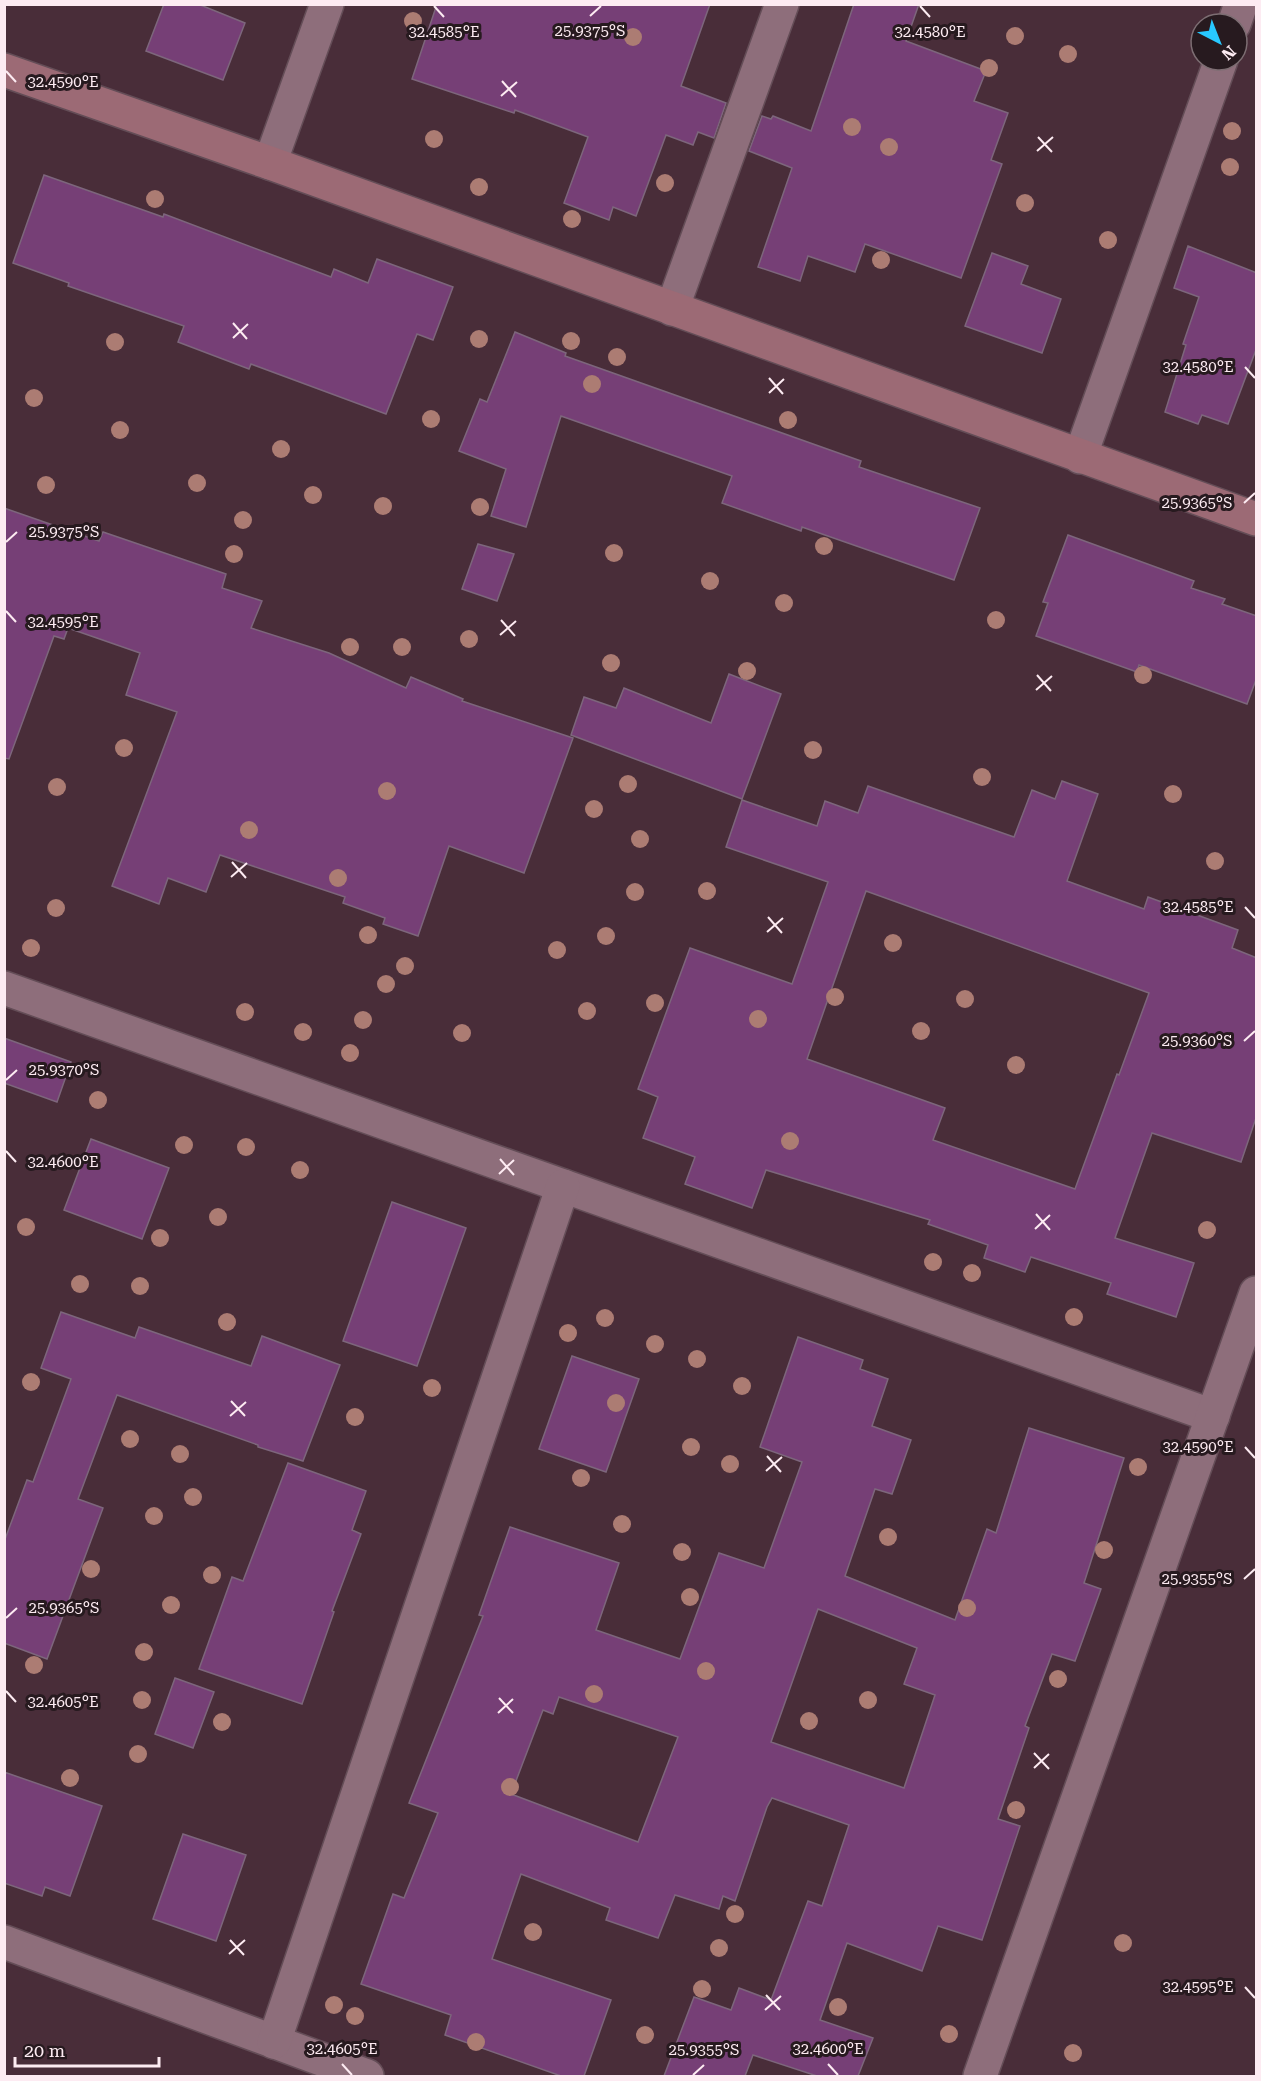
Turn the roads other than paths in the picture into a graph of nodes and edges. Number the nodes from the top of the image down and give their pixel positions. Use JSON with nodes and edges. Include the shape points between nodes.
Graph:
{"nodes":[{"id":1,"x":327,"y":4,"type":"edge"},
{"id":2,"x":782,"y":4,"type":"edge"},
{"id":3,"x":4,"y":70,"type":"edge"},
{"id":4,"x":1217,"y":72,"type":"edge"},
{"id":5,"x":270,"y":163,"type":"junction"},
{"id":6,"x":672,"y":309,"type":"junction"},
{"id":7,"x":1080,"y":457,"type":"junction"},
{"id":8,"x":1257,"y":519,"type":"edge"},
{"id":9,"x":4,"y":988,"type":"edge"},
{"id":10,"x":563,"y":1186,"type":"junction"},
{"id":11,"x":1257,"y":1293,"type":"edge"},
{"id":12,"x":1213,"y":1416,"type":"junction"},
{"id":13,"x":4,"y":1942,"type":"edge"},
{"id":14,"x":274,"y":2042,"type":"junction"},
{"id":15,"x":367,"y":2076,"type":"edge"},
{"id":16,"x":980,"y":2076,"type":"edge"}],
"edges":[{"from":1,"to":5,"type":"street"},
{"from":2,"to":6,"type":"street"},
{"from":3,"to":5,"type":"street"},
{"from":4,"to":7,"type":"street"},
{"from":5,"to":6,"type":"street"},
{"from":6,"to":7,"type":"street"},
{"from":7,"to":8,"type":"street"},
{"from":9,"to":10,"type":"street"},
{"from":10,"to":12,"type":"street"},
{"from":10,"to":14,"type":"street"},
{"from":11,"to":12,"type":"street"},
{"from":12,"to":16,"type":"street"},
{"from":13,"to":14,"type":"street"},
{"from":14,"to":15,"type":"street"}]}
